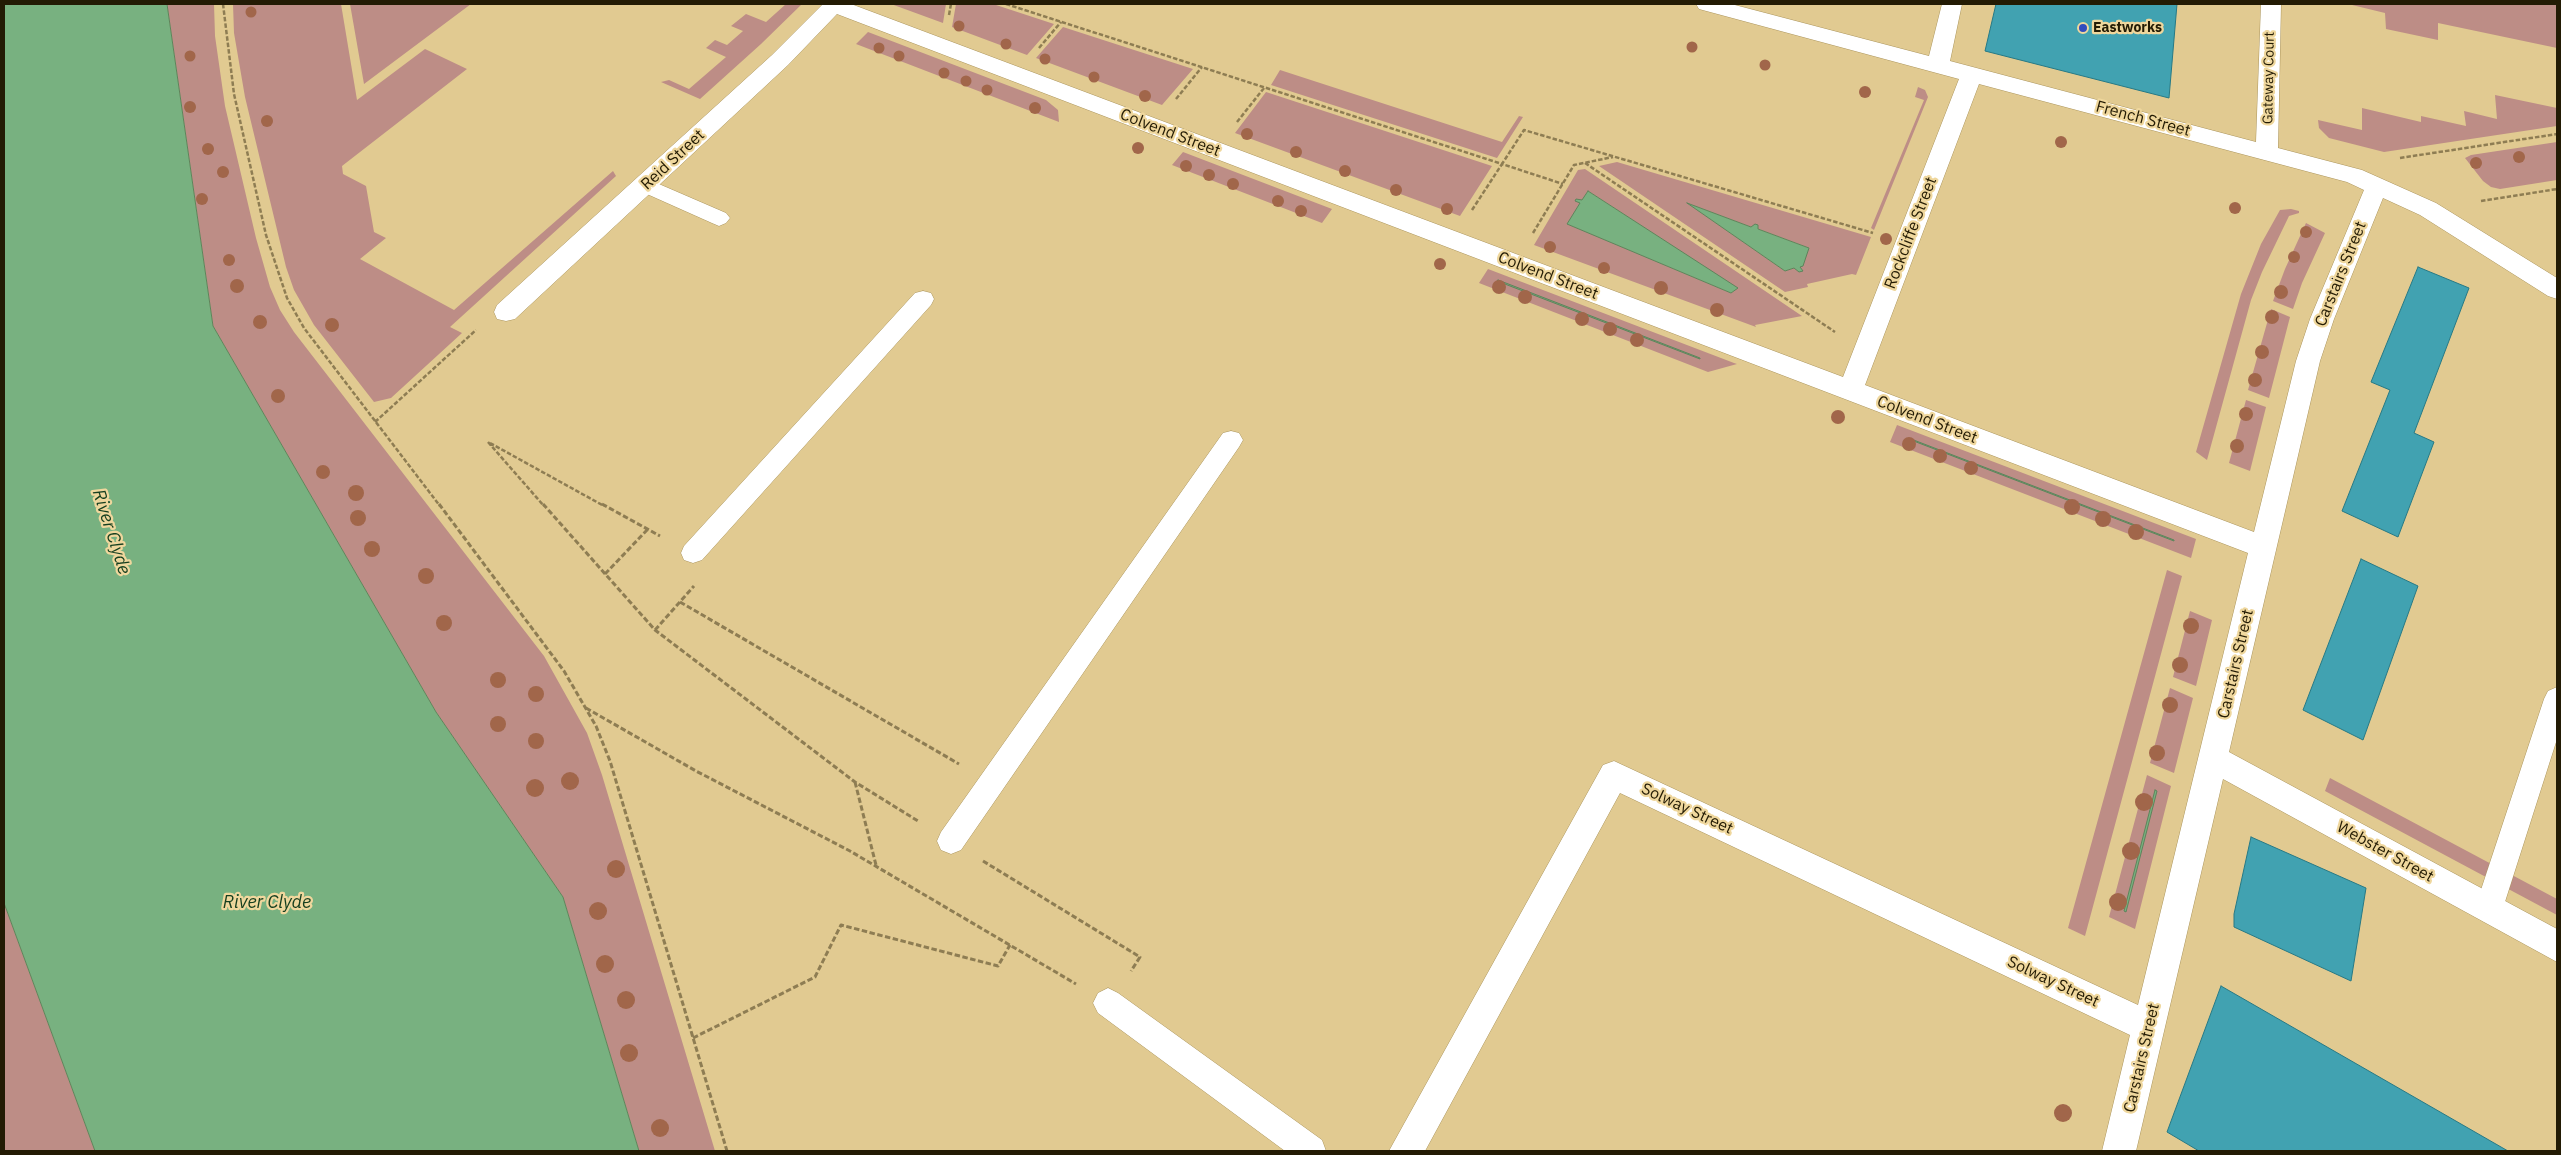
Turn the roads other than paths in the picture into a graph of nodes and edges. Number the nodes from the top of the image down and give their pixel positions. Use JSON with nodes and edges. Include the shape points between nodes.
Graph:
{"nodes":[{"id":1,"x":1706,"y":4,"type":"edge"},
{"id":2,"x":1952,"y":4,"type":"edge"},
{"id":3,"x":2271,"y":4,"type":"edge"},
{"id":4,"x":835,"y":5,"type":"edge"},
{"id":5,"x":1938,"y":65,"type":"junction"},
{"id":6,"x":1972,"y":74,"type":"junction"},
{"id":7,"x":2267,"y":152,"type":"junction"},
{"id":8,"x":2377,"y":184,"type":"junction"},
{"id":9,"x":645,"y":185,"type":"junction"},
{"id":10,"x":719,"y":218,"type":"dead end"},
{"id":11,"x":2557,"y":290,"type":"edge"},
{"id":12,"x":923,"y":299,"type":"dead end"},
{"id":13,"x":506,"y":312,"type":"dead end"},
{"id":14,"x":1850,"y":391,"type":"junction"},
{"id":15,"x":1231,"y":440,"type":"dead end"},
{"id":16,"x":2263,"y":547,"type":"junction"},
{"id":17,"x":693,"y":553,"type":"road end"},
{"id":18,"x":2557,"y":699,"type":"edge"},
{"id":19,"x":2213,"y":758,"type":"junction"},
{"id":20,"x":951,"y":842,"type":"road end"},
{"id":21,"x":2489,"y":908,"type":"junction"},
{"id":22,"x":2557,"y":946,"type":"edge"},
{"id":23,"x":1108,"y":1003,"type":"road end"},
{"id":24,"x":2149,"y":1027,"type":"junction"},
{"id":25,"x":1311,"y":1151,"type":"edge"},
{"id":26,"x":1406,"y":1151,"type":"edge"},
{"id":27,"x":2119,"y":1151,"type":"edge"}],
"edges":[{"from":1,"to":5,"type":"street","name":"French Street"},
{"from":2,"to":5,"type":"street"},
{"from":3,"to":7,"type":"street","name":"Gateway Court"},
{"from":4,"to":9,"type":"street","name":"Reid Street"},
{"from":4,"to":14,"type":"street","name":"Colvend Street"},
{"from":5,"to":6,"type":"street","name":"French Street"},
{"from":6,"to":7,"type":"street","name":"French Street"},
{"from":6,"to":14,"type":"street","name":"Rockcliffe Street"},
{"from":7,"to":8,"type":"street","name":"French Street"},
{"from":8,"to":11,"type":"street","name":"French Street","via":[[2428,209]]},
{"from":8,"to":16,"type":"street","name":"Carstairs Street","via":[[2308,361]]},
{"from":9,"to":10,"type":"lane"},
{"from":9,"to":13,"type":"street","name":"Reid Street"},
{"from":12,"to":17,"type":"lane"},
{"from":14,"to":16,"type":"street","name":"Colvend Street"},
{"from":15,"to":20,"type":"lane"},
{"from":16,"to":19,"type":"street","name":"Carstairs Street"},
{"from":18,"to":21,"type":"lane"},
{"from":19,"to":21,"type":"street","name":"Webster Street"},
{"from":19,"to":24,"type":"street","name":"Carstairs Street"},
{"from":21,"to":22,"type":"street","name":"Webster Street"},
{"from":23,"to":25,"type":"lane"},
{"from":24,"to":26,"type":"street","name":"Solway Street","via":[[1614,775]]},
{"from":24,"to":27,"type":"street","name":"Carstairs Street"}]}
